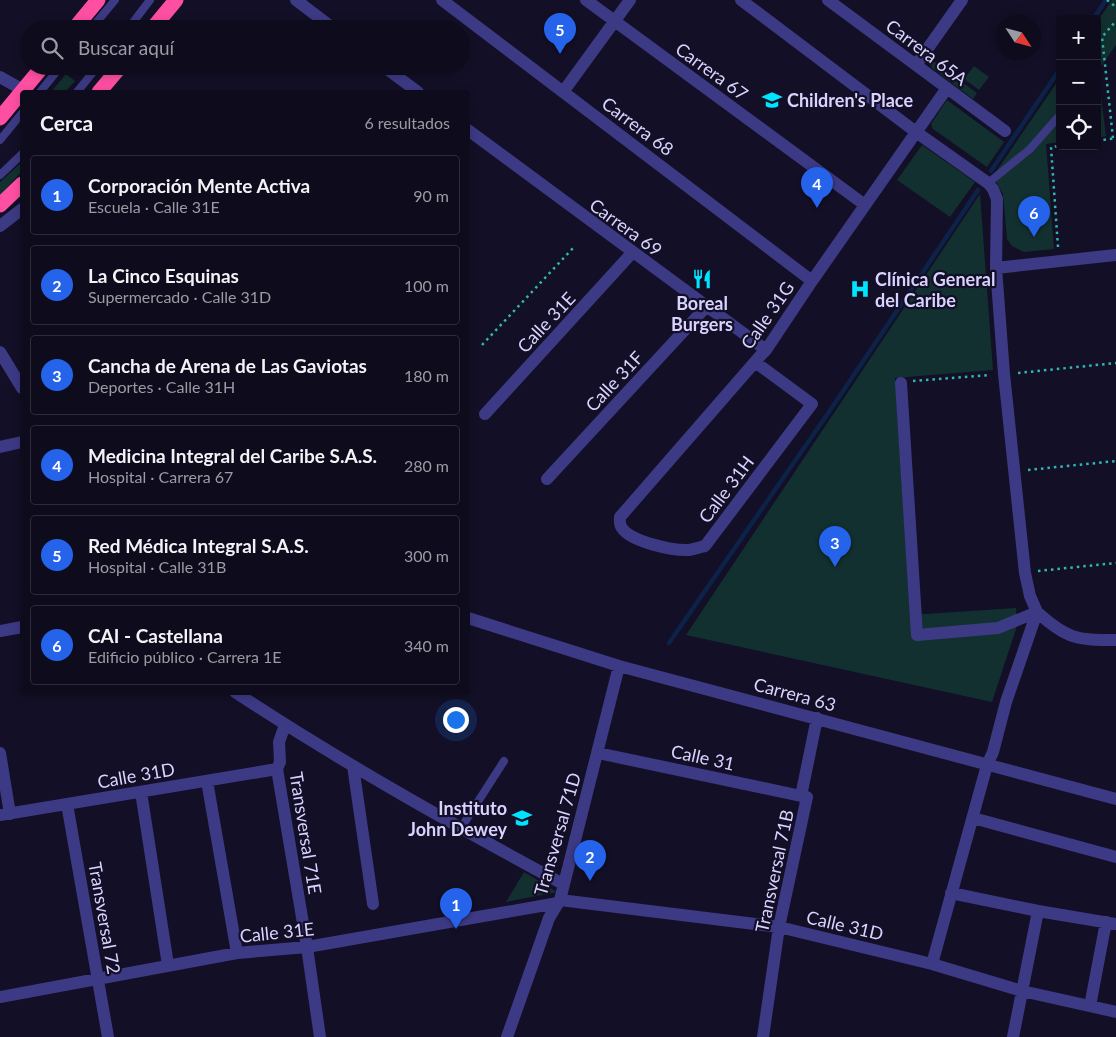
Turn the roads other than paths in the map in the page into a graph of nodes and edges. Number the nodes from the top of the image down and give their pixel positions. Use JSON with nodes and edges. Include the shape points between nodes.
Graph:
{"nodes":[{"id":1,"x":98,"y":0,"type":"edge"},
{"id":2,"x":115,"y":0,"type":"edge"},
{"id":3,"x":150,"y":0,"type":"edge"},
{"id":4,"x":176,"y":0,"type":"edge"},
{"id":5,"x":296,"y":0,"type":"edge"},
{"id":6,"x":442,"y":0,"type":"edge"},
{"id":7,"x":586,"y":0,"type":"edge"},
{"id":8,"x":630,"y":0,"type":"edge"},
{"id":9,"x":741,"y":0,"type":"edge"},
{"id":10,"x":828,"y":0,"type":"edge"},
{"id":11,"x":962,"y":0,"type":"edge"},
{"id":12,"x":81,"y":20,"type":"edge"},
{"id":13,"x":98,"y":20,"type":"edge"},
{"id":14,"x":135,"y":20,"type":"edge"},
{"id":15,"x":159,"y":20,"type":"edge"},
{"id":16,"x":322,"y":20,"type":"edge"},
{"id":17,"x":468,"y":20,"type":"edge"},
{"id":18,"x":470,"y":21,"type":"edge"},
{"id":19,"x":614,"y":21,"type":"junction"},
{"id":20,"x":916,"y":65,"type":"junction"},
{"id":21,"x":35,"y":75,"type":"edge"},
{"id":22,"x":54,"y":75,"type":"edge"},
{"id":23,"x":91,"y":75,"type":"edge"},
{"id":24,"x":113,"y":75,"type":"edge"},
{"id":25,"x":395,"y":75,"type":"edge"},
{"id":26,"x":0,"y":77,"type":"edge"},
{"id":27,"x":947,"y":88,"type":"junction"},
{"id":28,"x":23,"y":90,"type":"edge"},
{"id":29,"x":42,"y":90,"type":"edge"},
{"id":30,"x":79,"y":90,"type":"edge"},
{"id":31,"x":101,"y":90,"type":"edge"},
{"id":32,"x":415,"y":90,"type":"edge"},
{"id":33,"x":20,"y":91,"type":"edge"},
{"id":34,"x":563,"y":92,"type":"junction"},
{"id":35,"x":20,"y":93,"type":"edge"},
{"id":36,"x":20,"y":115,"type":"edge"},
{"id":37,"x":0,"y":118,"type":"edge"},
{"id":38,"x":1056,"y":120,"type":"edge"},
{"id":39,"x":1005,"y":131,"type":"dead end"},
{"id":40,"x":470,"y":132,"type":"edge"},
{"id":41,"x":916,"y":132,"type":"junction"},
{"id":42,"x":0,"y":140,"type":"edge"},
{"id":43,"x":20,"y":156,"type":"edge"},
{"id":44,"x":0,"y":175,"type":"edge"},
{"id":45,"x":988,"y":182,"type":"junction"},
{"id":46,"x":20,"y":186,"type":"edge"},
{"id":47,"x":0,"y":205,"type":"edge"},
{"id":48,"x":865,"y":205,"type":"junction"},
{"id":49,"x":20,"y":211,"type":"edge"},
{"id":50,"x":0,"y":226,"type":"edge"},
{"id":51,"x":632,"y":253,"type":"junction"},
{"id":52,"x":1116,"y":255,"type":"edge"},
{"id":53,"x":996,"y":268,"type":"junction"},
{"id":54,"x":812,"y":281,"type":"junction"},
{"id":55,"x":706,"y":307,"type":"junction"},
{"id":56,"x":766,"y":350,"type":"junction"},
{"id":57,"x":0,"y":352,"type":"edge"},
{"id":58,"x":755,"y":362,"type":"junction"},
{"id":59,"x":901,"y":382,"type":"road end"},
{"id":60,"x":20,"y":385,"type":"edge"},
{"id":61,"x":485,"y":414,"type":"dead end"},
{"id":62,"x":20,"y":442,"type":"edge"},
{"id":63,"x":0,"y":447,"type":"edge"},
{"id":64,"x":547,"y":479,"type":"dead end"},
{"id":65,"x":645,"y":541,"type":"joint"},
{"id":66,"x":1037,"y":612,"type":"junction"},
{"id":67,"x":470,"y":619,"type":"edge"},
{"id":68,"x":20,"y":627,"type":"edge"},
{"id":69,"x":0,"y":631,"type":"edge"},
{"id":70,"x":1116,"y":640,"type":"edge"},
{"id":71,"x":619,"y":666,"type":"junction"},
{"id":72,"x":240,"y":695,"type":"edge"},
{"id":73,"x":817,"y":718,"type":"junction"},
{"id":74,"x":285,"y":725,"type":"junction"},
{"id":75,"x":598,"y":752,"type":"junction"},
{"id":76,"x":0,"y":753,"type":"edge"},
{"id":77,"x":504,"y":761,"type":"dead end"},
{"id":78,"x":987,"y":765,"type":"junction"},
{"id":79,"x":353,"y":766,"type":"junction"},
{"id":80,"x":277,"y":769,"type":"junction"},
{"id":81,"x":207,"y":781,"type":"junction"},
{"id":82,"x":141,"y":792,"type":"junction"},
{"id":83,"x":801,"y":796,"type":"junction"},
{"id":84,"x":1116,"y":799,"type":"edge"},
{"id":85,"x":67,"y":804,"type":"junction"},
{"id":86,"x":5,"y":815,"type":"edge"},
{"id":87,"x":972,"y":818,"type":"junction"},
{"id":88,"x":461,"y":828,"type":"junction"},
{"id":89,"x":1116,"y":857,"type":"edge"},
{"id":90,"x":564,"y":884,"type":"junction"},
{"id":91,"x":951,"y":893,"type":"junction"},
{"id":92,"x":559,"y":901,"type":"junction"},
{"id":93,"x":374,"y":904,"type":"dead end"},
{"id":94,"x":1038,"y":911,"type":"junction"},
{"id":95,"x":1111,"y":923,"type":"edge"},
{"id":96,"x":779,"y":928,"type":"junction"},
{"id":97,"x":307,"y":947,"type":"junction"},
{"id":98,"x":236,"y":953,"type":"junction"},
{"id":99,"x":932,"y":964,"type":"junction"},
{"id":100,"x":168,"y":965,"type":"junction"},
{"id":101,"x":98,"y":978,"type":"junction"},
{"id":102,"x":1022,"y":991,"type":"junction"},
{"id":103,"x":0,"y":996,"type":"edge"},
{"id":104,"x":1090,"y":1006,"type":"junction"},
{"id":105,"x":1116,"y":1012,"type":"edge"},
{"id":106,"x":108,"y":1037,"type":"edge"},
{"id":107,"x":320,"y":1037,"type":"edge"},
{"id":108,"x":507,"y":1037,"type":"edge"},
{"id":109,"x":763,"y":1037,"type":"edge"},
{"id":110,"x":1013,"y":1037,"type":"edge"}],
"edges":[{"from":1,"to":12,"type":"highway"},
{"from":2,"to":13,"type":"lane"},
{"from":3,"to":14,"type":"lane"},
{"from":4,"to":15,"type":"highway"},
{"from":5,"to":16,"type":"street"},
{"from":6,"to":17,"type":"street","name":"Carrera 68"},
{"from":7,"to":19,"type":"street","name":"Carrera 67"},
{"from":8,"to":19,"type":"street"},
{"from":9,"to":41,"type":"street"},
{"from":10,"to":20,"type":"street","name":"Carrera 65A"},
{"from":11,"to":20,"type":"street"},
{"from":18,"to":34,"type":"street","name":"Carrera 68"},
{"from":19,"to":34,"type":"street"},
{"from":19,"to":48,"type":"street","name":"Carrera 67"},
{"from":20,"to":27,"type":"street","name":"Carrera 65A"},
{"from":21,"to":28,"type":"highway"},
{"from":22,"to":29,"type":"lane"},
{"from":23,"to":30,"type":"lane"},
{"from":24,"to":31,"type":"highway"},
{"from":25,"to":32,"type":"street"},
{"from":26,"to":33,"type":"street"},
{"from":27,"to":39,"type":"street","name":"Carrera 65A"},
{"from":27,"to":41,"type":"street","name":"Calle 31G"},
{"from":34,"to":54,"type":"street","name":"Carrera 68"},
{"from":35,"to":37,"type":"highway"},
{"from":36,"to":42,"type":"lane"},
{"from":38,"to":45,"type":"lane","via":[[1030,149]]},
{"from":40,"to":51,"type":"street","name":"Carrera 69"},
{"from":41,"to":45,"type":"street"},
{"from":41,"to":48,"type":"street","name":"Calle 31G"},
{"from":43,"to":44,"type":"lane"},
{"from":45,"to":53,"type":"street","via":[[997,199]]},
{"from":46,"to":47,"type":"highway"},
{"from":48,"to":54,"type":"street","name":"Calle 31G"},
{"from":49,"to":50,"type":"street"},
{"from":51,"to":55,"type":"street","name":"Carrera 69"},
{"from":51,"to":61,"type":"street","name":"Calle 31E"},
{"from":52,"to":53,"type":"street"},
{"from":53,"to":66,"type":"street","via":[[1025,573]]},
{"from":54,"to":56,"type":"street","name":"Calle 31G"},
{"from":55,"to":56,"type":"street","name":"Carrera 69"},
{"from":55,"to":64,"type":"street","name":"Calle 31F"},
{"from":56,"to":58,"type":"street","name":"Calle 31G"},
{"from":57,"to":60,"type":"street"},
{"from":58,"to":65,"type":"street","name":"Calle 31G","via":[[620,517],[622,529],[630,536]]},
{"from":58,"to":65,"type":"street","name":"Calle 31H","via":[[812,404],[705,546],[689,550]]},
{"from":59,"to":66,"type":"street","via":[[917,635],[998,628]]},
{"from":62,"to":63,"type":"street"},
{"from":66,"to":70,"type":"street","via":[[1070,636]]},
{"from":66,"to":78,"type":"street"},
{"from":67,"to":71,"type":"street","name":"Carrera 63"},
{"from":68,"to":69,"type":"street"},
{"from":71,"to":73,"type":"street","name":"Carrera 63"},
{"from":71,"to":75,"type":"street","name":"Transversal 71D"},
{"from":72,"to":74,"type":"street"},
{"from":73,"to":78,"type":"street","name":"Carrera 63"},
{"from":73,"to":83,"type":"street","name":"Transversal 71B"},
{"from":74,"to":79,"type":"street"},
{"from":74,"to":80,"type":"street","name":"Transversal 71E","via":[[279,742]]},
{"from":75,"to":83,"type":"street","name":"Calle 31"},
{"from":75,"to":90,"type":"street","name":"Transversal 71D"},
{"from":76,"to":86,"type":"street"},
{"from":77,"to":88,"type":"lane"},
{"from":78,"to":84,"type":"street","name":"Carrera 63"},
{"from":78,"to":87,"type":"street"},
{"from":79,"to":88,"type":"street"},
{"from":79,"to":93,"type":"street"},
{"from":80,"to":81,"type":"street","name":"Calle 31D"},
{"from":80,"to":97,"type":"street","name":"Transversal 71E"},
{"from":81,"to":82,"type":"street","name":"Calle 31D"},
{"from":81,"to":98,"type":"street"},
{"from":82,"to":85,"type":"street","name":"Calle 31D"},
{"from":82,"to":100,"type":"street"},
{"from":83,"to":96,"type":"street","name":"Transversal 71B","via":[[807,797]]},
{"from":85,"to":86,"type":"street","name":"Calle 31D"},
{"from":85,"to":101,"type":"street","name":"Transversal 72"},
{"from":87,"to":89,"type":"street"},
{"from":87,"to":91,"type":"street"},
{"from":88,"to":90,"type":"street"},
{"from":90,"to":92,"type":"street","name":"Transversal 71D"},
{"from":91,"to":94,"type":"street"},
{"from":91,"to":99,"type":"street"},
{"from":92,"to":96,"type":"street","name":"Calle 31D"},
{"from":92,"to":97,"type":"street","name":"Calle 31E"},
{"from":92,"to":108,"type":"street","name":"Transversal 71D","via":[[549,918]]},
{"from":94,"to":95,"type":"street"},
{"from":94,"to":102,"type":"street"},
{"from":95,"to":104,"type":"street"},
{"from":96,"to":99,"type":"street","name":"Calle 31D"},
{"from":96,"to":109,"type":"street","name":"Transversal 71B"},
{"from":97,"to":98,"type":"street","name":"Calle 31E"},
{"from":97,"to":107,"type":"street","name":"Transversal 71E"},
{"from":98,"to":100,"type":"street","name":"Calle 31E"},
{"from":99,"to":102,"type":"street","name":"Calle 31D"},
{"from":100,"to":101,"type":"street","name":"Calle 31E"},
{"from":101,"to":103,"type":"street","name":"Calle 31E"},
{"from":101,"to":106,"type":"street","name":"Transversal 72"},
{"from":102,"to":104,"type":"street","name":"Calle 31D"},
{"from":102,"to":110,"type":"street"},
{"from":104,"to":105,"type":"street","name":"Calle 31D"}]}
